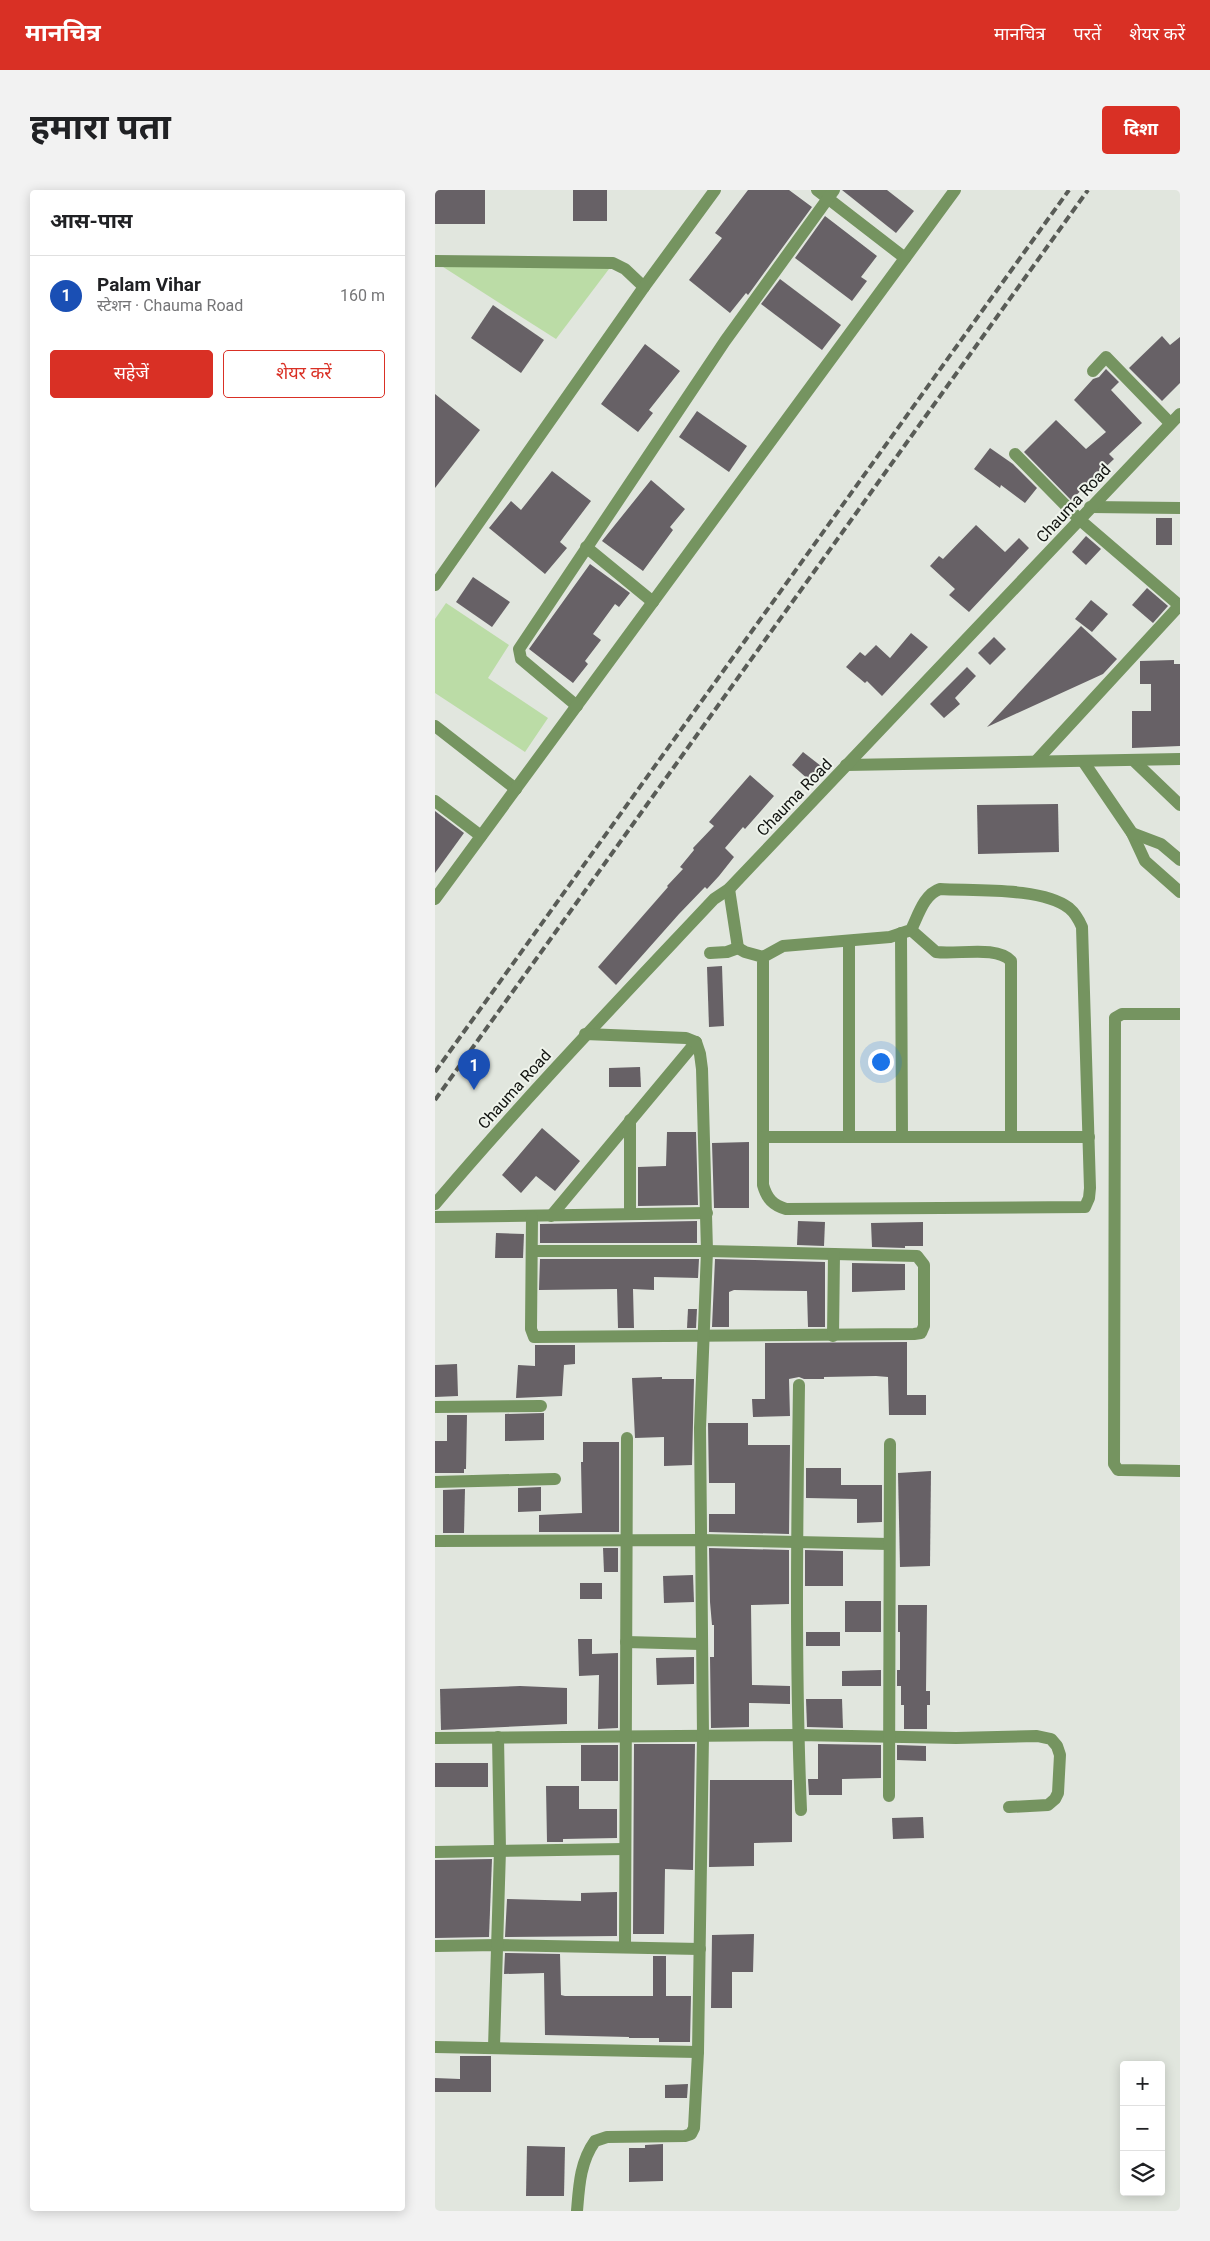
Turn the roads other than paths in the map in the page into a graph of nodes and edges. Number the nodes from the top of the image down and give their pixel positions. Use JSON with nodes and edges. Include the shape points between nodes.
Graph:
{"nodes":[{"id":1,"x":715,"y":190,"type":"edge"},
{"id":2,"x":817,"y":190,"type":"edge"},
{"id":3,"x":955,"y":190,"type":"edge"},
{"id":4,"x":831,"y":194,"type":"edge"},
{"id":5,"x":905,"y":258,"type":"junction"},
{"id":6,"x":435,"y":261,"type":"edge"},
{"id":7,"x":644,"y":288,"type":"junction"},
{"id":8,"x":1093,"y":371,"type":"dead end"},
{"id":9,"x":1180,"y":414,"type":"edge"},
{"id":10,"x":1170,"y":423,"type":"junction"},
{"id":11,"x":1015,"y":454,"type":"dead end"},
{"id":12,"x":1091,"y":508,"type":"junction"},
{"id":13,"x":1180,"y":508,"type":"edge"},
{"id":14,"x":1080,"y":520,"type":"junction"},
{"id":15,"x":586,"y":547,"type":"junction"},
{"id":16,"x":436,"y":582,"type":"edge"},
{"id":17,"x":653,"y":602,"type":"junction"},
{"id":18,"x":1180,"y":606,"type":"edge"},
{"id":19,"x":577,"y":706,"type":"junction"},
{"id":20,"x":435,"y":726,"type":"edge"},
{"id":21,"x":1180,"y":758,"type":"edge"},
{"id":22,"x":1037,"y":760,"type":"junction"},
{"id":23,"x":1133,"y":760,"type":"junction"},
{"id":24,"x":1083,"y":761,"type":"junction"},
{"id":25,"x":846,"y":765,"type":"junction"},
{"id":26,"x":516,"y":790,"type":"junction"},
{"id":27,"x":435,"y":801,"type":"edge"},
{"id":28,"x":1180,"y":806,"type":"edge"},
{"id":29,"x":1132,"y":832,"type":"junction"},
{"id":30,"x":481,"y":836,"type":"junction"},
{"id":31,"x":1180,"y":860,"type":"edge"},
{"id":32,"x":729,"y":889,"type":"junction"},
{"id":33,"x":1180,"y":892,"type":"edge"},
{"id":34,"x":435,"y":899,"type":"edge"},
{"id":35,"x":906,"y":932,"type":"junction"},
{"id":36,"x":849,"y":942,"type":"junction"},
{"id":37,"x":737,"y":948,"type":"junction"},
{"id":38,"x":710,"y":953,"type":"dead end"},
{"id":39,"x":763,"y":957,"type":"junction"},
{"id":40,"x":1180,"y":1014,"type":"edge"},
{"id":41,"x":585,"y":1034,"type":"junction"},
{"id":42,"x":696,"y":1042,"type":"junction"},
{"id":43,"x":630,"y":1120,"type":"junction"},
{"id":44,"x":763,"y":1137,"type":"junction"},
{"id":45,"x":849,"y":1137,"type":"junction"},
{"id":46,"x":901,"y":1137,"type":"junction"},
{"id":47,"x":1011,"y":1137,"type":"junction"},
{"id":48,"x":1089,"y":1137,"type":"junction"},
{"id":49,"x":435,"y":1204,"type":"edge"},
{"id":50,"x":707,"y":1213,"type":"junction"},
{"id":51,"x":630,"y":1214,"type":"junction"},
{"id":52,"x":551,"y":1216,"type":"junction"},
{"id":53,"x":435,"y":1217,"type":"edge"},
{"id":54,"x":532,"y":1217,"type":"junction"},
{"id":55,"x":532,"y":1251,"type":"junction"},
{"id":56,"x":707,"y":1251,"type":"junction"},
{"id":57,"x":834,"y":1254,"type":"junction"},
{"id":58,"x":704,"y":1335,"type":"junction"},
{"id":59,"x":833,"y":1336,"type":"junction"},
{"id":60,"x":799,"y":1384,"type":"dead end"},
{"id":61,"x":541,"y":1406,"type":"dead end"},
{"id":62,"x":435,"y":1407,"type":"edge"},
{"id":63,"x":627,"y":1438,"type":"dead end"},
{"id":64,"x":890,"y":1444,"type":"dead end"},
{"id":65,"x":1180,"y":1471,"type":"edge"},
{"id":66,"x":555,"y":1480,"type":"dead end"},
{"id":67,"x":435,"y":1482,"type":"edge"},
{"id":68,"x":627,"y":1540,"type":"junction"},
{"id":69,"x":701,"y":1540,"type":"junction"},
{"id":70,"x":435,"y":1541,"type":"edge"},
{"id":71,"x":796,"y":1543,"type":"junction"},
{"id":72,"x":889,"y":1544,"type":"junction"},
{"id":73,"x":626,"y":1642,"type":"junction"},
{"id":74,"x":701,"y":1644,"type":"junction"},
{"id":75,"x":798,"y":1735,"type":"junction"},
{"id":76,"x":626,"y":1736,"type":"junction"},
{"id":77,"x":703,"y":1736,"type":"junction"},
{"id":78,"x":888,"y":1736,"type":"junction"},
{"id":79,"x":498,"y":1737,"type":"junction"},
{"id":80,"x":435,"y":1738,"type":"edge"},
{"id":81,"x":889,"y":1796,"type":"dead end"},
{"id":82,"x":1009,"y":1807,"type":"dead end"},
{"id":83,"x":801,"y":1810,"type":"dead end"},
{"id":84,"x":624,"y":1849,"type":"junction"},
{"id":85,"x":500,"y":1850,"type":"junction"},
{"id":86,"x":435,"y":1852,"type":"edge"},
{"id":87,"x":499,"y":1945,"type":"junction"},
{"id":88,"x":435,"y":1946,"type":"edge"},
{"id":89,"x":625,"y":1947,"type":"junction"},
{"id":90,"x":700,"y":1949,"type":"junction"},
{"id":91,"x":435,"y":2047,"type":"edge"},
{"id":92,"x":493,"y":2047,"type":"junction"},
{"id":93,"x":697,"y":2052,"type":"junction"},
{"id":94,"x":577,"y":2211,"type":"edge"}],
"edges":[{"from":1,"to":7,"type":"street"},
{"from":2,"to":4,"type":"street"},
{"from":3,"to":5,"type":"street"},
{"from":4,"to":5,"type":"street"},
{"from":4,"to":15,"type":"street","via":[[725,341]]},
{"from":5,"to":17,"type":"street"},
{"from":6,"to":7,"type":"street","via":[[613,262]]},
{"from":7,"to":16,"type":"street"},
{"from":8,"to":10,"type":"street","via":[[1106,357]]},
{"from":9,"to":10,"type":"street","name":"Chauma Road"},
{"from":10,"to":12,"type":"street","name":"Chauma Road"},
{"from":11,"to":14,"type":"street"},
{"from":12,"to":13,"type":"street"},
{"from":12,"to":14,"type":"street","name":"Chauma Road"},
{"from":14,"to":18,"type":"street"},
{"from":14,"to":25,"type":"street","name":"Chauma Road"},
{"from":15,"to":17,"type":"street"},
{"from":15,"to":19,"type":"street","via":[[519,654]]},
{"from":17,"to":19,"type":"street"},
{"from":18,"to":22,"type":"street"},
{"from":19,"to":26,"type":"street"},
{"from":20,"to":26,"type":"street"},
{"from":21,"to":23,"type":"street"},
{"from":22,"to":24,"type":"street"},
{"from":22,"to":25,"type":"street"},
{"from":23,"to":24,"type":"street"},
{"from":23,"to":28,"type":"street"},
{"from":24,"to":29,"type":"street"},
{"from":25,"to":32,"type":"street","name":"Chauma Road"},
{"from":26,"to":30,"type":"street"},
{"from":27,"to":30,"type":"street"},
{"from":29,"to":31,"type":"street","via":[[1161,844]]},
{"from":29,"to":33,"type":"street","via":[[1145,862]]},
{"from":30,"to":34,"type":"street"},
{"from":32,"to":37,"type":"street"},
{"from":32,"to":41,"type":"street","name":"Chauma Road","via":[[714,899]]},
{"from":35,"to":36,"type":"street"},
{"from":35,"to":46,"type":"street"},
{"from":35,"to":47,"type":"street","via":[[936,952],[996,952],[1011,961]]},
{"from":35,"to":48,"type":"street","via":[[931,894],[940,889],[1027,893],[1052,899],[1069,908],[1082,927]]},
{"from":36,"to":39,"type":"street","via":[[783,946]]},
{"from":36,"to":45,"type":"street"},
{"from":37,"to":38,"type":"street"},
{"from":37,"to":39,"type":"street"},
{"from":39,"to":44,"type":"street"},
{"from":40,"to":65,"type":"street","via":[[1122,1014],[1115,1018],[1114,1464],[1118,1470]]},
{"from":41,"to":42,"type":"street","via":[[686,1038]]},
{"from":41,"to":49,"type":"street","name":"Chauma Road"},
{"from":42,"to":43,"type":"street"},
{"from":42,"to":50,"type":"street","via":[[702,1069]]},
{"from":43,"to":51,"type":"street"},
{"from":43,"to":52,"type":"street"},
{"from":44,"to":45,"type":"street"},
{"from":44,"to":48,"type":"street","via":[[763,1186],[775,1205],[786,1209],[1085,1207],[1089,1198]]},
{"from":45,"to":46,"type":"street"},
{"from":46,"to":47,"type":"street"},
{"from":47,"to":48,"type":"street"},
{"from":50,"to":51,"type":"street"},
{"from":50,"to":56,"type":"street"},
{"from":51,"to":52,"type":"street"},
{"from":52,"to":54,"type":"street"},
{"from":53,"to":54,"type":"street"},
{"from":54,"to":55,"type":"street"},
{"from":55,"to":56,"type":"street"},
{"from":55,"to":58,"type":"street","via":[[531,1329],[534,1337]]},
{"from":56,"to":57,"type":"street"},
{"from":56,"to":58,"type":"street"},
{"from":57,"to":59,"type":"street"},
{"from":57,"to":59,"type":"street","via":[[917,1256],[923,1265],[924,1326],[921,1333],[914,1334]]},
{"from":58,"to":59,"type":"street"},
{"from":58,"to":69,"type":"street","via":[[700,1428]]},
{"from":60,"to":71,"type":"street"},
{"from":61,"to":62,"type":"street"},
{"from":63,"to":68,"type":"street"},
{"from":64,"to":72,"type":"street"},
{"from":66,"to":67,"type":"street"},
{"from":68,"to":69,"type":"street"},
{"from":68,"to":70,"type":"street"},
{"from":68,"to":73,"type":"street"},
{"from":69,"to":71,"type":"street"},
{"from":69,"to":74,"type":"street"},
{"from":71,"to":72,"type":"street"},
{"from":71,"to":75,"type":"street"},
{"from":72,"to":78,"type":"street"},
{"from":73,"to":74,"type":"street"},
{"from":73,"to":76,"type":"street"},
{"from":74,"to":77,"type":"street"},
{"from":75,"to":77,"type":"street"},
{"from":75,"to":78,"type":"street"},
{"from":75,"to":83,"type":"street"},
{"from":76,"to":77,"type":"street"},
{"from":76,"to":79,"type":"street"},
{"from":76,"to":84,"type":"street"},
{"from":77,"to":90,"type":"street"},
{"from":78,"to":81,"type":"street"},
{"from":78,"to":82,"type":"street","via":[[1037,1736],[1051,1739],[1060,1754],[1055,1798],[1048,1805]]},
{"from":79,"to":80,"type":"street"},
{"from":79,"to":85,"type":"street"},
{"from":84,"to":85,"type":"street"},
{"from":84,"to":89,"type":"street"},
{"from":85,"to":86,"type":"street"},
{"from":85,"to":87,"type":"street"},
{"from":87,"to":88,"type":"street"},
{"from":87,"to":89,"type":"street"},
{"from":87,"to":92,"type":"street"},
{"from":89,"to":90,"type":"street"},
{"from":90,"to":93,"type":"street"},
{"from":91,"to":92,"type":"street"},
{"from":92,"to":93,"type":"street"},
{"from":93,"to":94,"type":"street","via":[[694,2128],[691,2134],[607,2137],[595,2141],[584,2162]]}]}
